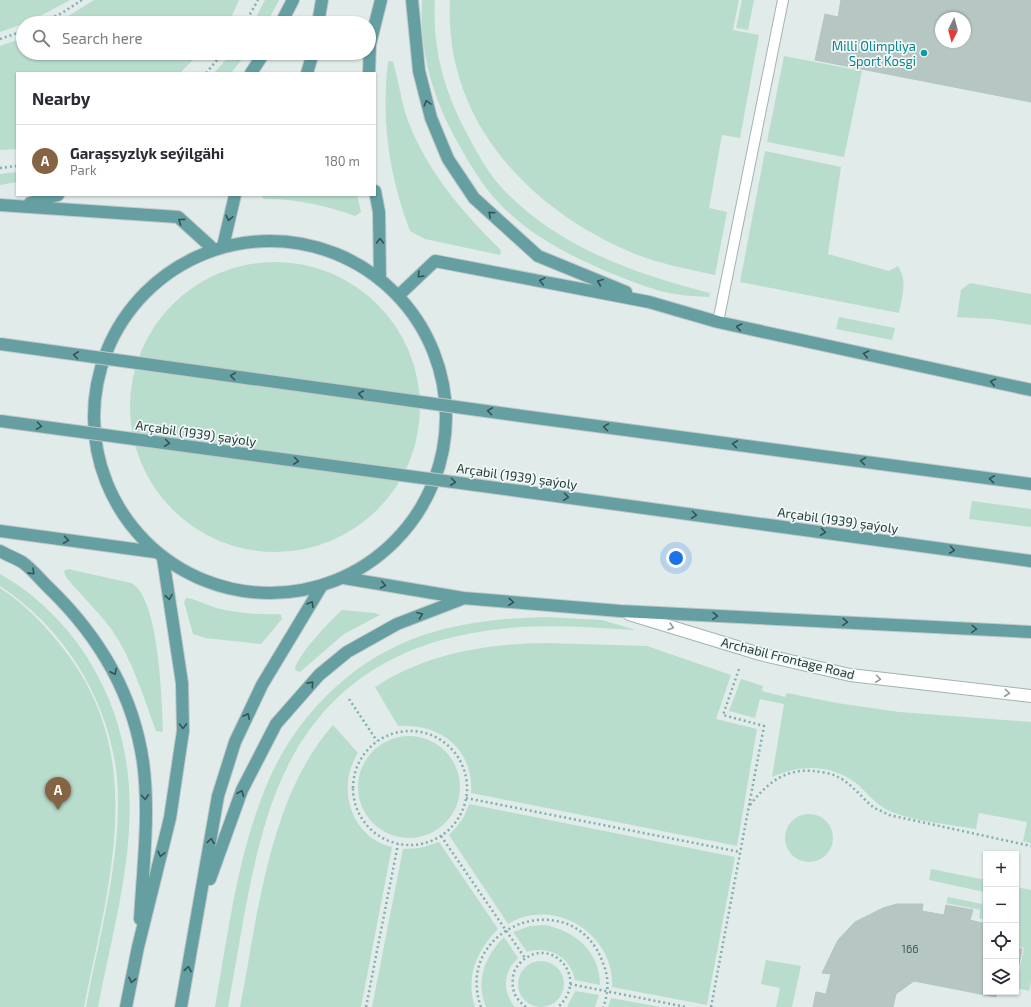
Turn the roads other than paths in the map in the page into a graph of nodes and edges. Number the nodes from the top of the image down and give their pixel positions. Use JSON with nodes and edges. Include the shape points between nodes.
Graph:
{"nodes":[{"id":1,"x":293,"y":0,"type":"edge"},
{"id":2,"x":322,"y":0,"type":"edge"},
{"id":3,"x":381,"y":0,"type":"edge"},
{"id":4,"x":412,"y":0,"type":"edge"},
{"id":5,"x":783,"y":0,"type":"edge"},
{"id":6,"x":285,"y":16,"type":"edge"},
{"id":7,"x":319,"y":16,"type":"edge"},
{"id":8,"x":376,"y":20,"type":"edge"},
{"id":9,"x":259,"y":60,"type":"edge"},
{"id":10,"x":310,"y":60,"type":"edge"},
{"id":11,"x":369,"y":60,"type":"edge"},
{"id":12,"x":252,"y":72,"type":"edge"},
{"id":13,"x":307,"y":72,"type":"edge"},
{"id":14,"x":369,"y":72,"type":"edge"},
{"id":15,"x":55,"y":196,"type":"edge"},
{"id":16,"x":236,"y":196,"type":"edge"},
{"id":17,"x":376,"y":196,"type":"edge"},
{"id":18,"x":0,"y":205,"type":"edge"},
{"id":19,"x":22,"y":206,"type":"junction"},
{"id":20,"x":224,"y":242,"type":"junction"},
{"id":21,"x":210,"y":246,"type":"junction"},
{"id":22,"x":380,"y":280,"type":"junction"},
{"id":23,"x":398,"y":296,"type":"junction"},
{"id":24,"x":649,"y":302,"type":"junction"},
{"id":25,"x":718,"y":322,"type":"junction"},
{"id":26,"x":0,"y":344,"type":"edge"},
{"id":27,"x":1031,"y":390,"type":"edge"},
{"id":28,"x":0,"y":421,"type":"edge"},
{"id":29,"x":1031,"y":484,"type":"edge"},
{"id":30,"x":0,"y":531,"type":"edge"},
{"id":31,"x":0,"y":551,"type":"edge"},
{"id":32,"x":159,"y":555,"type":"junction"},
{"id":33,"x":1031,"y":561,"type":"edge"},
{"id":34,"x":344,"y":578,"type":"junction"},
{"id":35,"x":322,"y":587,"type":"junction"},
{"id":36,"x":463,"y":598,"type":"junction"},
{"id":37,"x":620,"y":611,"type":"junction"},
{"id":38,"x":1031,"y":632,"type":"edge"},
{"id":39,"x":1031,"y":696,"type":"edge"},
{"id":40,"x":199,"y":908,"type":"junction"},
{"id":41,"x":138,"y":947,"type":"junction"},
{"id":42,"x":126,"y":1007,"type":"edge"},
{"id":43,"x":181,"y":1007,"type":"edge"}],
"edges":[{"from":1,"to":6,"type":"main road"},
{"from":2,"to":7,"type":"main road"},
{"from":3,"to":8,"type":"main road"},
{"from":24,"to":4,"type":"main road","one_way":true,"via":[[538,256],[474,198],[448,159],[431,118],[419,71]]},
{"from":5,"to":25,"type":"lane"},
{"from":9,"to":12,"type":"main road"},
{"from":10,"to":13,"type":"main road"},
{"from":11,"to":14,"type":"main road"},
{"from":15,"to":19,"type":"main road"},
{"from":16,"to":20,"type":"main road","one_way":true},
{"from":22,"to":17,"type":"main road","one_way":true,"via":[[379,212]]},
{"from":18,"to":19,"type":"main road"},
{"from":21,"to":19,"type":"main road","one_way":true,"via":[[178,217]]},
{"from":20,"to":21,"type":"main road"},
{"from":20,"to":22,"type":"main road","via":[[304,245],[344,258]]},
{"from":21,"to":32,"type":"main road","via":[[156,283],[126,315],[106,353],[94,396],[94,439],[105,482],[126,520]]},
{"from":22,"to":23,"type":"main road"},
{"from":24,"to":23,"type":"main road","one_way":true,"via":[[435,261]]},
{"from":23,"to":34,"type":"main road","via":[[423,330],[440,368],[447,409],[444,451],[431,491],[410,527],[380,556]]},
{"from":24,"to":25,"type":"main road"},
{"from":27,"to":25,"type":"main road","one_way":true},
{"from":29,"to":26,"type":"main road","one_way":true,"bridge":true},
{"from":28,"to":33,"type":"main road","name":"Arçabil (1939) şaýoly","one_way":true,"bridge":true},
{"from":30,"to":32,"type":"main road","one_way":true},
{"from":31,"to":41,"type":"main road","one_way":true,"via":[[23,563],[72,610],[89,631],[113,670],[136,723],[143,762],[146,803]]},
{"from":32,"to":35,"type":"main road","via":[[222,588],[272,594]]},
{"from":32,"to":41,"type":"main road","one_way":true,"via":[[182,683],[183,731],[170,818]]},
{"from":34,"to":35,"type":"main road"},
{"from":34,"to":36,"type":"main road","one_way":true},
{"from":40,"to":35,"type":"main road","one_way":true,"via":[[218,796],[235,742],[262,685]]},
{"from":36,"to":37,"type":"main road","one_way":true},
{"from":40,"to":36,"type":"main road","one_way":true,"via":[[242,790],[276,724],[319,676],[347,652],[397,624]]},
{"from":37,"to":38,"type":"main road","one_way":true},
{"from":37,"to":39,"type":"street","name":"Archabil Frontage Road","one_way":true,"via":[[760,654],[850,675]]},
{"from":43,"to":40,"type":"main road","one_way":true},
{"from":41,"to":42,"type":"main road","one_way":true}]}
